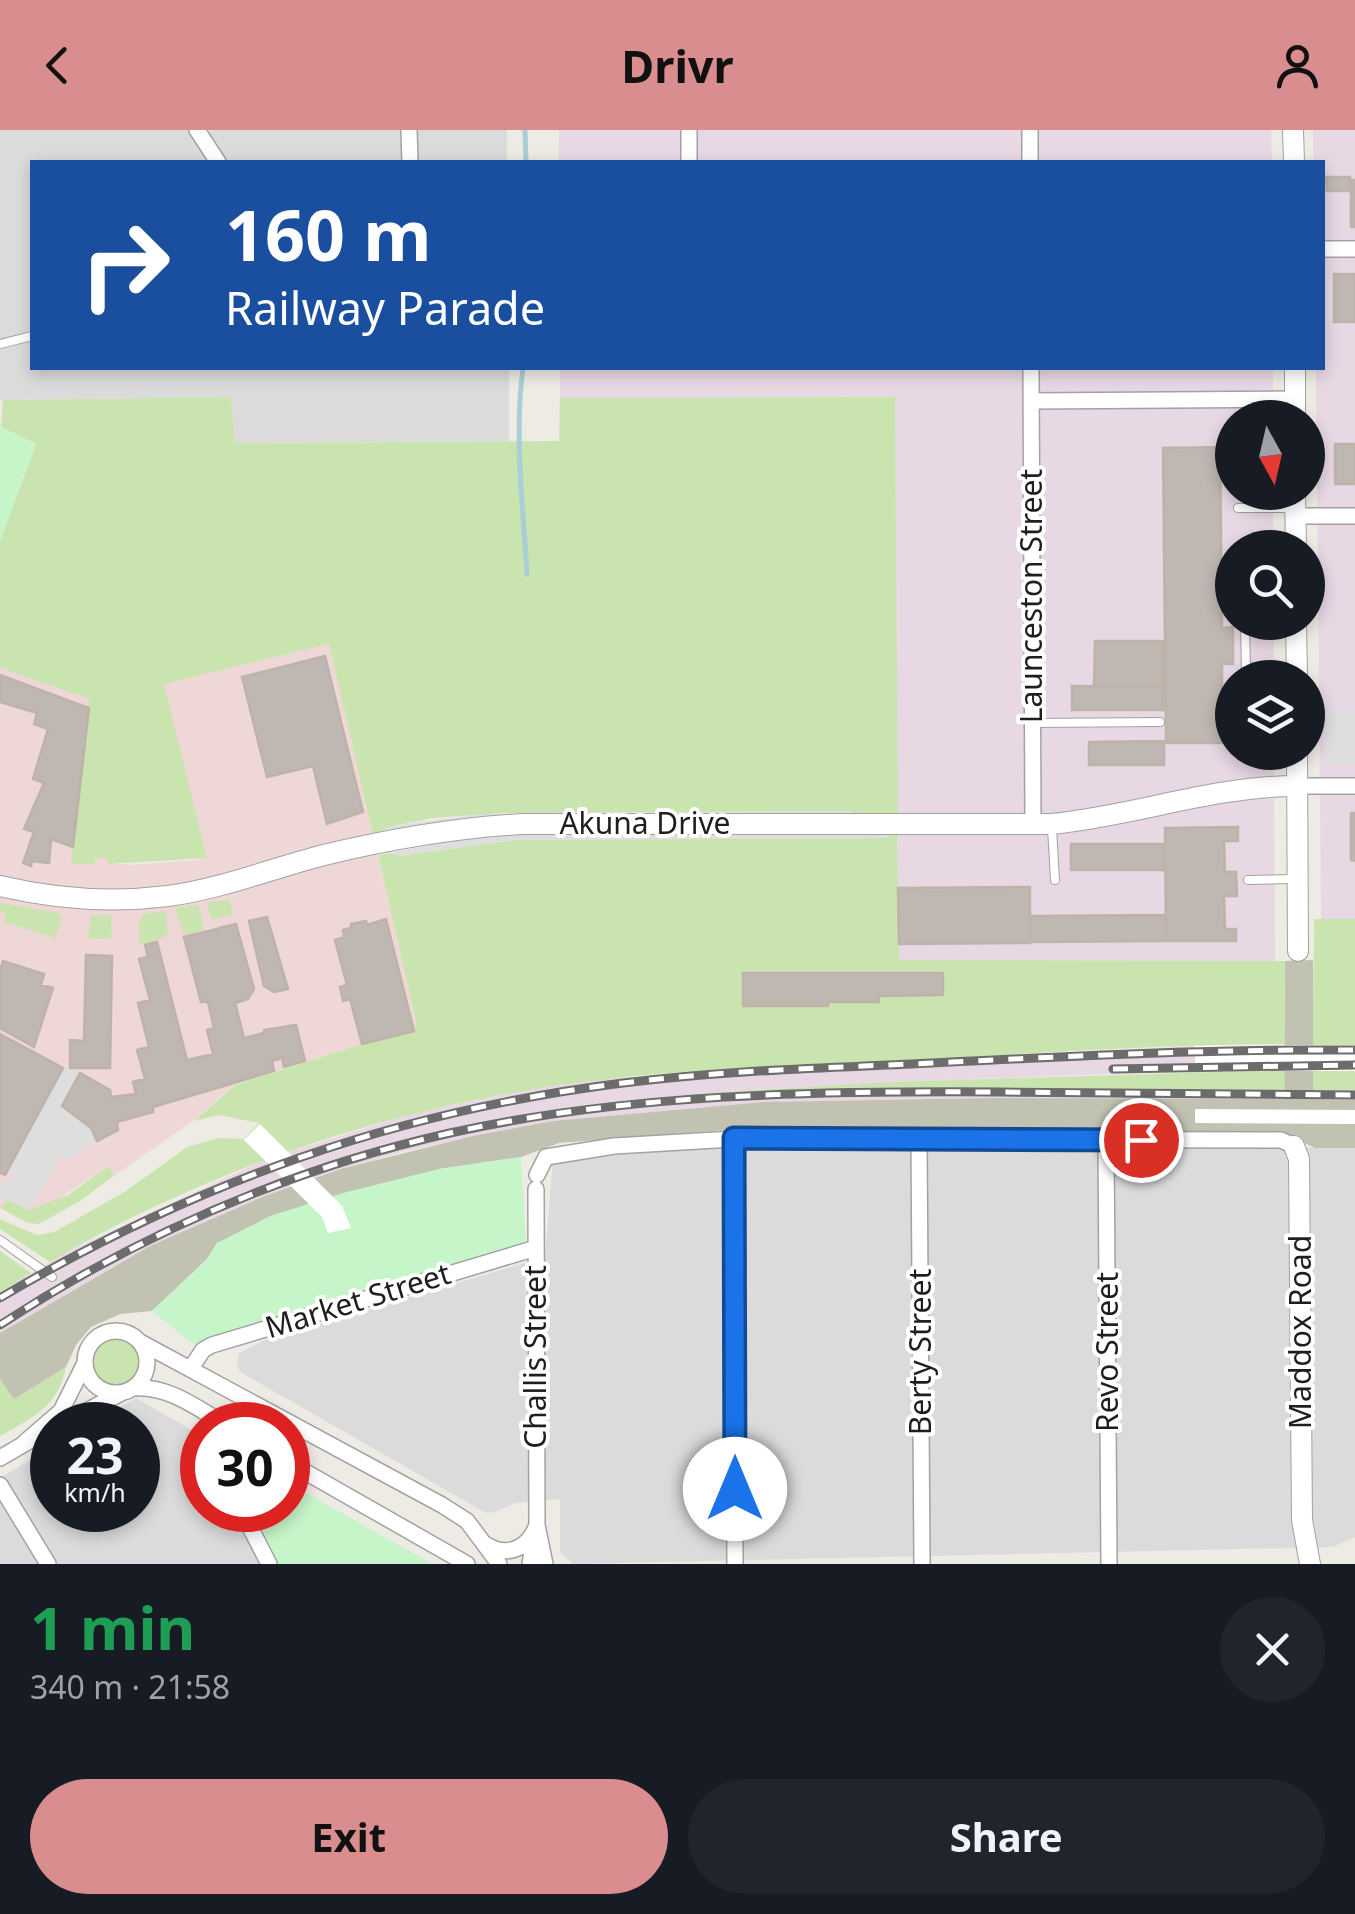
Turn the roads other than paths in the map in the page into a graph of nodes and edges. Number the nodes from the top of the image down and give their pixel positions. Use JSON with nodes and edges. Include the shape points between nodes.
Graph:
{"nodes":[{"id":1,"x":197,"y":130,"type":"edge"},
{"id":2,"x":409,"y":130,"type":"edge"},
{"id":3,"x":689,"y":130,"type":"edge"},
{"id":4,"x":1030,"y":130,"type":"edge"},
{"id":5,"x":1293,"y":130,"type":"edge"},
{"id":6,"x":217,"y":160,"type":"edge"},
{"id":7,"x":410,"y":160,"type":"edge"},
{"id":8,"x":689,"y":160,"type":"edge"},
{"id":9,"x":1030,"y":160,"type":"edge"},
{"id":10,"x":1294,"y":160,"type":"edge"},
{"id":11,"x":1325,"y":249,"type":"edge"},
{"id":12,"x":1355,"y":249,"type":"edge"},
{"id":13,"x":30,"y":336,"type":"edge"},
{"id":14,"x":0,"y":344,"type":"edge"},
{"id":15,"x":1031,"y":370,"type":"edge"},
{"id":16,"x":1295,"y":370,"type":"edge"},
{"id":17,"x":1295,"y":400,"type":"edge"},
{"id":18,"x":1031,"y":401,"type":"junction"},
{"id":19,"x":1215,"y":406,"type":"edge"},
{"id":20,"x":1323,"y":510,"type":"edge"},
{"id":21,"x":1355,"y":516,"type":"edge"},
{"id":22,"x":1160,"y":722,"type":"dead end"},
{"id":23,"x":1033,"y":723,"type":"junction"},
{"id":24,"x":1297,"y":770,"type":"edge"},
{"id":25,"x":1297,"y":786,"type":"junction"},
{"id":26,"x":1355,"y":786,"type":"edge"},
{"id":27,"x":1042,"y":824,"type":"junction"},
{"id":28,"x":1298,"y":879,"type":"junction"},
{"id":29,"x":1055,"y":880,"type":"dead end"},
{"id":30,"x":1248,"y":880,"type":"dead end"},
{"id":31,"x":0,"y":886,"type":"edge"},
{"id":32,"x":1298,"y":951,"type":"dead end"},
{"id":33,"x":734,"y":1138,"type":"junction"},
{"id":34,"x":919,"y":1140,"type":"junction"},
{"id":35,"x":1106,"y":1140,"type":"junction"},
{"id":36,"x":1294,"y":1146,"type":"joint"},
{"id":37,"x":0,"y":1240,"type":"edge"},
{"id":38,"x":536,"y":1248,"type":"junction"},
{"id":39,"x":52,"y":1277,"type":"dead end"},
{"id":40,"x":140,"y":1342,"type":"junction"},
{"id":41,"x":85,"y":1364,"type":"junction"},
{"id":42,"x":191,"y":1368,"type":"junction"},
{"id":43,"x":127,"y":1390,"type":"junction"},
{"id":44,"x":104,"y":1402,"type":"edge"},
{"id":45,"x":186,"y":1402,"type":"edge"},
{"id":46,"x":30,"y":1440,"type":"edge"},
{"id":47,"x":24,"y":1443,"type":"junction"},
{"id":48,"x":0,"y":1458,"type":"edge"},
{"id":49,"x":310,"y":1475,"type":"edge"},
{"id":50,"x":0,"y":1485,"type":"edge"},
{"id":51,"x":1302,"y":1520,"type":"junction"},
{"id":52,"x":536,"y":1525,"type":"junction"},
{"id":53,"x":252,"y":1532,"type":"edge"},
{"id":54,"x":484,"y":1543,"type":"junction"},
{"id":55,"x":456,"y":1562,"type":"edge"},
{"id":56,"x":48,"y":1564,"type":"edge"},
{"id":57,"x":269,"y":1564,"type":"edge"},
{"id":58,"x":499,"y":1564,"type":"edge"},
{"id":59,"x":530,"y":1564,"type":"edge"},
{"id":60,"x":545,"y":1564,"type":"edge"},
{"id":61,"x":736,"y":1564,"type":"edge"},
{"id":62,"x":922,"y":1564,"type":"edge"},
{"id":63,"x":1109,"y":1564,"type":"edge"},
{"id":64,"x":1293,"y":1564,"type":"edge"},
{"id":65,"x":1310,"y":1564,"type":"edge"}],
"edges":[{"from":1,"to":6,"type":"street"},
{"from":2,"to":7,"type":"street"},
{"from":3,"to":8,"type":"street"},
{"from":4,"to":9,"type":"street"},
{"from":5,"to":10,"type":"street"},
{"from":11,"to":12,"type":"street"},
{"from":13,"to":14,"type":"lane"},
{"from":15,"to":18,"type":"street","name":"Launceston Street"},
{"from":16,"to":17,"type":"street"},
{"from":18,"to":19,"type":"street"},
{"from":18,"to":23,"type":"street","name":"Launceston Street"},
{"from":20,"to":21,"type":"street"},
{"from":22,"to":23,"type":"lane"},
{"from":23,"to":27,"type":"street","name":"Launceston Street"},
{"from":24,"to":25,"type":"street"},
{"from":25,"to":26,"type":"street"},
{"from":25,"to":27,"type":"street","name":"Akuna Drive"},
{"from":25,"to":28,"type":"street"},
{"from":27,"to":29,"type":"lane"},
{"from":27,"to":31,"type":"street","name":"Akuna Drive","via":[[474,827],[327,854],[172,896],[101,900]]},
{"from":28,"to":30,"type":"lane"},
{"from":28,"to":32,"type":"street"},
{"from":33,"to":34,"type":"street"},
{"from":33,"to":38,"type":"street","name":"Challis Street","via":[[546,1157],[536,1182]]},
{"from":33,"to":61,"type":"street"},
{"from":34,"to":35,"type":"street"},
{"from":34,"to":62,"type":"street","name":"Berty Street"},
{"from":35,"to":36,"type":"street","via":[[1281,1140]]},
{"from":35,"to":63,"type":"street","name":"Revo Street"},
{"from":36,"to":51,"type":"street","name":"Maddox Road"},
{"from":37,"to":39,"type":"lane"},
{"from":38,"to":42,"type":"street","name":"Market Street","via":[[212,1345]]},
{"from":38,"to":52,"type":"street","name":"Challis Street"},
{"from":40,"to":41,"type":"street","via":[[126,1333],[104,1334],[90,1344]]},
{"from":40,"to":42,"type":"street"},
{"from":40,"to":43,"type":"street","via":[[146,1366]]},
{"from":41,"to":43,"type":"street","via":[[94,1385]]},
{"from":41,"to":47,"type":"street","via":[[62,1411]]},
{"from":42,"to":54,"type":"street","via":[[442,1504]]},
{"from":43,"to":44,"type":"street"},
{"from":43,"to":45,"type":"street","via":[[156,1389]]},
{"from":46,"to":47,"type":"street"},
{"from":47,"to":48,"type":"street"},
{"from":49,"to":55,"type":"street"},
{"from":50,"to":56,"type":"street"},
{"from":51,"to":64,"type":"street","name":"Maddox Road"},
{"from":51,"to":65,"type":"street","name":"Maddox Road"},
{"from":52,"to":54,"type":"street","via":[[527,1542],[510,1552]]},
{"from":52,"to":59,"type":"street","name":"Challis Street"},
{"from":52,"to":60,"type":"street","name":"Challis Street"},
{"from":53,"to":57,"type":"street"},
{"from":54,"to":58,"type":"street"}]}
